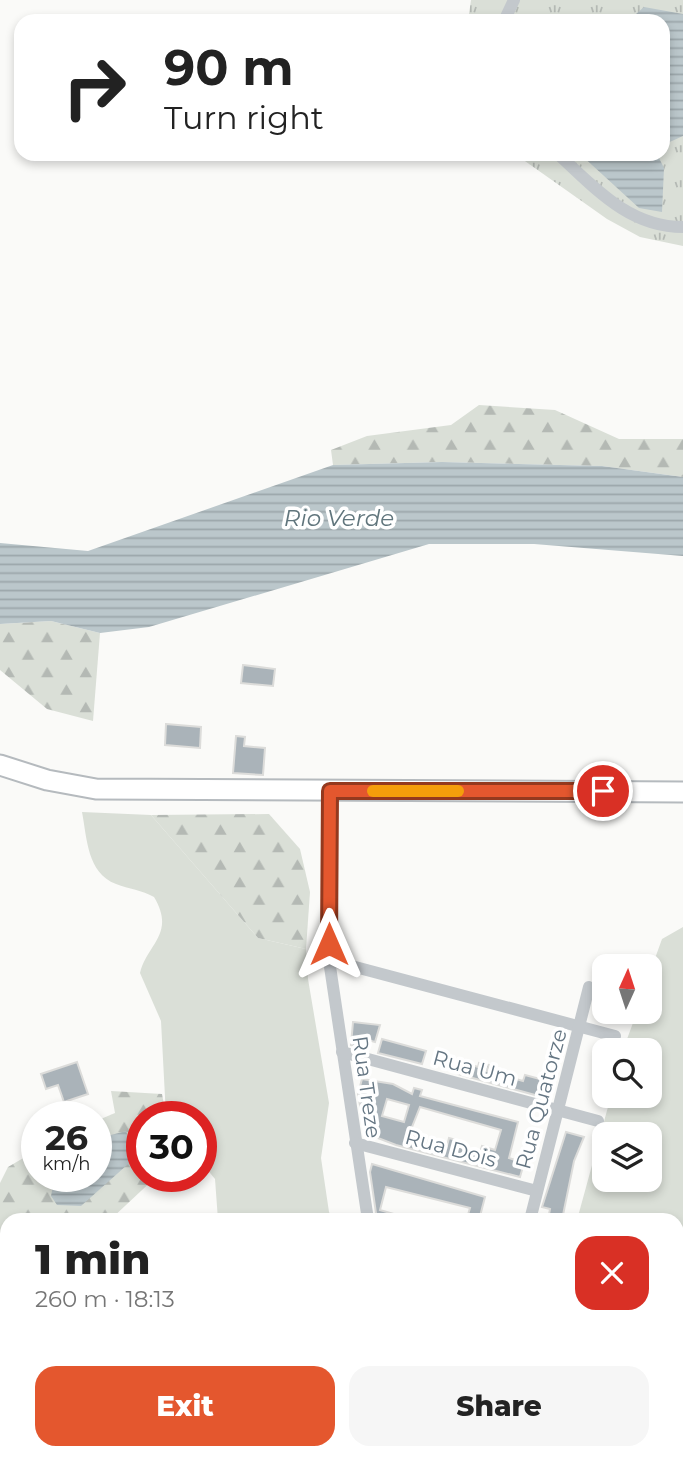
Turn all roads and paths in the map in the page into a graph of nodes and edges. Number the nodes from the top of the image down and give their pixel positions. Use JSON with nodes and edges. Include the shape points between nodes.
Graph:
{"nodes":[{"id":1,"x":566,"y":161,"type":"edge"},
{"id":2,"x":683,"y":227,"type":"edge"},
{"id":3,"x":0,"y":765,"type":"edge"},
{"id":4,"x":330,"y":791,"type":"junction"},
{"id":5,"x":683,"y":792,"type":"edge"},
{"id":6,"x":329,"y":960,"type":"junction"},
{"id":7,"x":589,"y":988,"type":"dead end"},
{"id":8,"x":580,"y":1027,"type":"junction"},
{"id":9,"x":615,"y":1036,"type":"dead end"},
{"id":10,"x":342,"y":1052,"type":"junction"},
{"id":11,"x":559,"y":1110,"type":"junction"},
{"id":12,"x":598,"y":1121,"type":"dead end"},
{"id":13,"x":355,"y":1143,"type":"junction"},
{"id":14,"x":537,"y":1191,"type":"junction"},
{"id":15,"x":367,"y":1213,"type":"edge"},
{"id":16,"x":532,"y":1213,"type":"edge"}],
"edges":[{"from":1,"to":2,"type":"street","via":[[622,212],[667,227]]},
{"from":3,"to":4,"type":"main road","via":[[96,789]]},
{"from":4,"to":5,"type":"main road"},
{"from":4,"to":6,"type":"street","name":"Rua Treze"},
{"from":6,"to":8,"type":"street"},
{"from":6,"to":10,"type":"street","name":"Rua Treze"},
{"from":7,"to":8,"type":"street","name":"Rua Quatorze"},
{"from":8,"to":9,"type":"street"},
{"from":8,"to":11,"type":"street","name":"Rua Quatorze"},
{"from":10,"to":11,"type":"street","name":"Rua Um"},
{"from":10,"to":13,"type":"street","name":"Rua Treze"},
{"from":11,"to":12,"type":"street","name":"Rua Um"},
{"from":11,"to":14,"type":"street","name":"Rua Quatorze"},
{"from":13,"to":14,"type":"street","name":"Rua Dois"},
{"from":13,"to":15,"type":"street","name":"Rua Treze"},
{"from":14,"to":16,"type":"street","name":"Rua Quatorze"}]}
